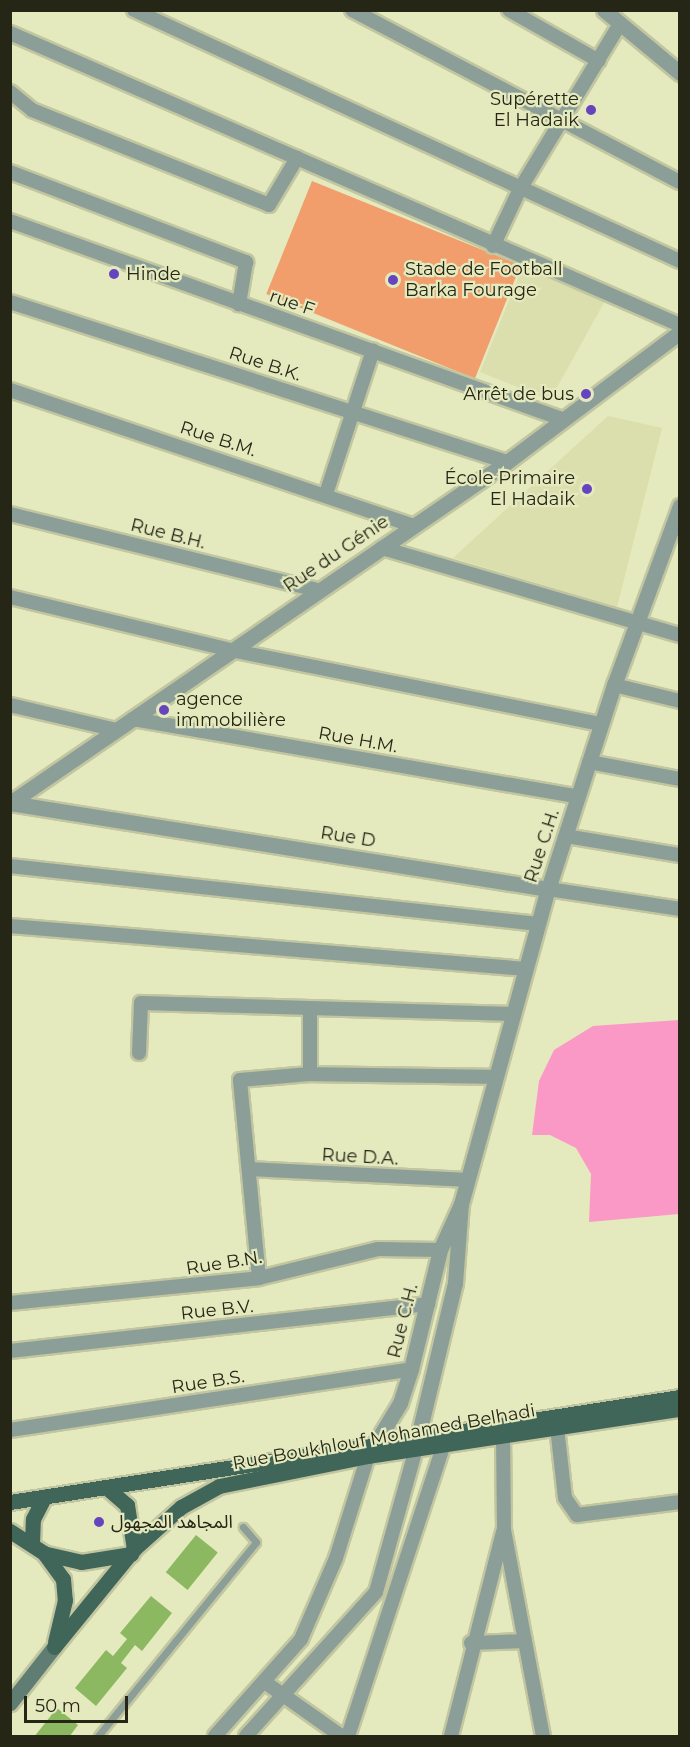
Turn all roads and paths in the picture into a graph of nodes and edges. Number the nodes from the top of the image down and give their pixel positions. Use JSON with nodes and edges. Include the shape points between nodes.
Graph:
{"nodes":[{"id":1,"x":134,"y":10,"type":"edge"},
{"id":2,"x":352,"y":10,"type":"edge"},
{"id":3,"x":509,"y":10,"type":"edge"},
{"id":4,"x":604,"y":10,"type":"edge"},
{"id":5,"x":620,"y":24,"type":"junction"},
{"id":6,"x":10,"y":33,"type":"edge"},
{"id":7,"x":599,"y":61,"type":"junction"},
{"id":8,"x":680,"y":73,"type":"edge"},
{"id":9,"x":10,"y":92,"type":"edge"},
{"id":10,"x":562,"y":121,"type":"junction"},
{"id":11,"x":297,"y":158,"type":"junction"},
{"id":12,"x":10,"y":172,"type":"edge"},
{"id":13,"x":680,"y":182,"type":"edge"},
{"id":14,"x":520,"y":189,"type":"junction"},
{"id":15,"x":10,"y":221,"type":"edge"},
{"id":16,"x":493,"y":246,"type":"junction"},
{"id":17,"x":680,"y":261,"type":"edge"},
{"id":18,"x":10,"y":302,"type":"edge"},
{"id":19,"x":239,"y":304,"type":"junction"},
{"id":20,"x":680,"y":325,"type":"edge"},
{"id":21,"x":680,"y":332,"type":"edge"},
{"id":22,"x":373,"y":350,"type":"junction"},
{"id":23,"x":10,"y":390,"type":"edge"},
{"id":24,"x":356,"y":412,"type":"junction"},
{"id":25,"x":561,"y":419,"type":"junction"},
{"id":26,"x":507,"y":462,"type":"junction"},
{"id":27,"x":326,"y":494,"type":"junction"},
{"id":28,"x":680,"y":506,"type":"edge"},
{"id":29,"x":10,"y":514,"type":"edge"},
{"id":30,"x":413,"y":526,"type":"junction"},
{"id":31,"x":674,"y":542,"type":"edge"},
{"id":32,"x":382,"y":548,"type":"junction"},
{"id":33,"x":316,"y":590,"type":"junction"},
{"id":34,"x":10,"y":597,"type":"edge"},
{"id":35,"x":636,"y":624,"type":"junction"},
{"id":36,"x":680,"y":634,"type":"edge"},
{"id":37,"x":230,"y":650,"type":"junction"},
{"id":38,"x":614,"y":685,"type":"junction"},
{"id":39,"x":680,"y":701,"type":"edge"},
{"id":40,"x":10,"y":705,"type":"edge"},
{"id":41,"x":133,"y":719,"type":"junction"},
{"id":42,"x":600,"y":724,"type":"junction"},
{"id":43,"x":117,"y":730,"type":"junction"},
{"id":44,"x":589,"y":762,"type":"junction"},
{"id":45,"x":680,"y":778,"type":"edge"},
{"id":46,"x":578,"y":797,"type":"junction"},
{"id":47,"x":10,"y":803,"type":"edge"},
{"id":48,"x":566,"y":836,"type":"junction"},
{"id":49,"x":680,"y":855,"type":"edge"},
{"id":50,"x":10,"y":866,"type":"edge"},
{"id":51,"x":548,"y":889,"type":"junction"},
{"id":52,"x":680,"y":909,"type":"edge"},
{"id":53,"x":538,"y":924,"type":"junction"},
{"id":54,"x":10,"y":926,"type":"edge"},
{"id":55,"x":526,"y":969,"type":"junction"},
{"id":56,"x":310,"y":1009,"type":"junction"},
{"id":57,"x":514,"y":1014,"type":"junction"},
{"id":58,"x":140,"y":1053,"type":"dead end"},
{"id":59,"x":310,"y":1074,"type":"junction"},
{"id":60,"x":496,"y":1077,"type":"junction"},
{"id":61,"x":250,"y":1169,"type":"junction"},
{"id":62,"x":468,"y":1180,"type":"junction"},
{"id":63,"x":461,"y":1204,"type":"junction"},
{"id":64,"x":440,"y":1250,"type":"junction"},
{"id":65,"x":259,"y":1278,"type":"junction"},
{"id":66,"x":10,"y":1304,"type":"edge"},
{"id":67,"x":428,"y":1304,"type":"junction"},
{"id":68,"x":10,"y":1351,"type":"edge"},
{"id":69,"x":411,"y":1370,"type":"junction"},
{"id":70,"x":680,"y":1397,"type":"edge"},
{"id":71,"x":680,"y":1408,"type":"edge"},
{"id":72,"x":557,"y":1427,"type":"junction"},
{"id":73,"x":10,"y":1430,"type":"edge"},
{"id":74,"x":503,"y":1434,"type":"junction"},
{"id":75,"x":417,"y":1443,"type":"junction"},
{"id":76,"x":444,"y":1444,"type":"junction"},
{"id":77,"x":371,"y":1450,"type":"junction"},
{"id":78,"x":106,"y":1487,"type":"junction"},
{"id":79,"x":44,"y":1497,"type":"junction"},
{"id":80,"x":10,"y":1502,"type":"edge"},
{"id":81,"x":680,"y":1502,"type":"edge"},
{"id":82,"x":243,"y":1527,"type":"dead end"},
{"id":83,"x":504,"y":1530,"type":"junction"},
{"id":84,"x":10,"y":1531,"type":"edge"},
{"id":85,"x":38,"y":1548,"type":"junction"},
{"id":86,"x":133,"y":1551,"type":"junction"},
{"id":87,"x":381,"y":1581,"type":"junction"},
{"id":88,"x":399,"y":1587,"type":"junction"},
{"id":89,"x":525,"y":1641,"type":"junction"},
{"id":90,"x":471,"y":1643,"type":"junction"},
{"id":91,"x":54,"y":1647,"type":"junction"},
{"id":92,"x":266,"y":1683,"type":"junction"},
{"id":93,"x":285,"y":1698,"type":"junction"},
{"id":94,"x":10,"y":1703,"type":"edge"},
{"id":95,"x":98,"y":1737,"type":"edge"},
{"id":96,"x":214,"y":1737,"type":"edge"},
{"id":97,"x":246,"y":1737,"type":"edge"},
{"id":98,"x":341,"y":1737,"type":"edge"},
{"id":99,"x":348,"y":1737,"type":"edge"},
{"id":100,"x":451,"y":1737,"type":"edge"},
{"id":101,"x":543,"y":1737,"type":"edge"}],
"edges":[{"from":1,"to":14,"type":"street"},
{"from":2,"to":10,"type":"street"},
{"from":3,"to":7,"type":"street"},
{"from":4,"to":5,"type":"street"},
{"from":5,"to":7,"type":"street"},
{"from":5,"to":8,"type":"street"},
{"from":6,"to":11,"type":"street"},
{"from":7,"to":10,"type":"street"},
{"from":9,"to":11,"type":"street","via":[[32,110],[266,204],[274,203]]},
{"from":10,"to":13,"type":"street"},
{"from":10,"to":14,"type":"street"},
{"from":11,"to":16,"type":"street"},
{"from":12,"to":19,"type":"street","via":[[246,262]]},
{"from":14,"to":16,"type":"street"},
{"from":14,"to":17,"type":"street"},
{"from":15,"to":19,"type":"street","name":"rue F"},
{"from":16,"to":20,"type":"street"},
{"from":18,"to":24,"type":"street","name":"Rue B.K."},
{"from":19,"to":22,"type":"street","name":"rue F"},
{"from":21,"to":25,"type":"street","name":"Rue du Génie"},
{"from":22,"to":24,"type":"street"},
{"from":22,"to":25,"type":"street","name":"rue F"},
{"from":23,"to":27,"type":"street","name":"Rue B.M."},
{"from":24,"to":26,"type":"street","name":"Rue B.K."},
{"from":24,"to":27,"type":"street"},
{"from":25,"to":26,"type":"street","name":"Rue du Génie"},
{"from":26,"to":30,"type":"street","name":"Rue du Génie"},
{"from":27,"to":30,"type":"street","name":"Rue B.M."},
{"from":28,"to":31,"type":"street","name":"Rue C.H."},
{"from":29,"to":33,"type":"street","name":"Rue B.H."},
{"from":30,"to":32,"type":"street","name":"Rue du Génie"},
{"from":31,"to":35,"type":"street","name":"Rue C.H."},
{"from":32,"to":33,"type":"street","name":"Rue du Génie"},
{"from":32,"to":35,"type":"street"},
{"from":33,"to":37,"type":"street","name":"Rue du Génie"},
{"from":34,"to":37,"type":"street"},
{"from":35,"to":36,"type":"street"},
{"from":35,"to":38,"type":"street","name":"Rue C.H."},
{"from":37,"to":41,"type":"street","name":"Rue du Génie"},
{"from":37,"to":42,"type":"street"},
{"from":38,"to":39,"type":"street"},
{"from":38,"to":42,"type":"street","name":"Rue C.H."},
{"from":40,"to":43,"type":"street"},
{"from":41,"to":43,"type":"street","name":"Rue du Génie"},
{"from":41,"to":46,"type":"street","name":"Rue H.M."},
{"from":42,"to":44,"type":"street","name":"Rue C.H."},
{"from":43,"to":47,"type":"street","name":"Rue du Génie"},
{"from":44,"to":45,"type":"street"},
{"from":44,"to":46,"type":"street","name":"Rue C.H."},
{"from":46,"to":48,"type":"street","name":"Rue C.H."},
{"from":47,"to":51,"type":"street","name":"Rue D"},
{"from":48,"to":49,"type":"street"},
{"from":48,"to":51,"type":"street","name":"Rue C.H."},
{"from":50,"to":53,"type":"street"},
{"from":51,"to":52,"type":"street","name":"Rue D"},
{"from":51,"to":53,"type":"street","name":"Rue C.H."},
{"from":53,"to":55,"type":"street","name":"Rue C.H."},
{"from":54,"to":55,"type":"street"},
{"from":55,"to":57,"type":"street","name":"Rue C.H."},
{"from":56,"to":57,"type":"street"},
{"from":56,"to":58,"type":"street","via":[[141,1003]]},
{"from":56,"to":59,"type":"street"},
{"from":57,"to":60,"type":"street","name":"Rue C.H."},
{"from":59,"to":60,"type":"street"},
{"from":59,"to":61,"type":"street","via":[[240,1080]]},
{"from":60,"to":62,"type":"street","name":"Rue C.H."},
{"from":61,"to":62,"type":"street","name":"Rue D.A."},
{"from":61,"to":65,"type":"street"},
{"from":62,"to":63,"type":"street","name":"Rue C.H."},
{"from":63,"to":64,"type":"street","name":"Rue C.H."},
{"from":63,"to":75,"type":"street","name":"Rue C.H.","via":[[455,1283]]},
{"from":64,"to":65,"type":"street","name":"Rue B.N.","via":[[350,1253]]},
{"from":64,"to":67,"type":"street","name":"Rue C.H."},
{"from":65,"to":66,"type":"street","name":"Rue B.N."},
{"from":67,"to":68,"type":"street","name":"Rue B.V."},
{"from":67,"to":69,"type":"street","name":"Rue C.H."},
{"from":69,"to":73,"type":"street","name":"Rue B.S."},
{"from":69,"to":77,"type":"street","name":"Rue C.H.","via":[[400,1403]]},
{"from":70,"to":75,"type":"main road","name":"Rue Boukhlouf Mohamed Belhadi"},
{"from":71,"to":72,"type":"main road","name":"Rue Boukhlouf Mohamed Belhadi"},
{"from":72,"to":74,"type":"main road","name":"Rue Boukhlouf Mohamed Belhadi"},
{"from":72,"to":81,"type":"street","via":[[566,1498],[578,1515]]},
{"from":74,"to":76,"type":"main road","name":"Rue Boukhlouf Mohamed Belhadi"},
{"from":74,"to":83,"type":"street"},
{"from":75,"to":76,"type":"main road","name":"Rue Boukhlouf Mohamed Belhadi"},
{"from":75,"to":77,"type":"main road","name":"Rue Boukhlouf Mohamed Belhadi"},
{"from":75,"to":87,"type":"street"},
{"from":76,"to":88,"type":"street"},
{"from":77,"to":78,"type":"main road","name":"Rue Boukhlouf Mohamed Belhadi"},
{"from":77,"to":86,"type":"main road","name":"Rue Boukhlouf Mohamed Belhadi","via":[[219,1486],[181,1508]]},
{"from":77,"to":92,"type":"street","via":[[319,1602],[301,1639]]},
{"from":78,"to":79,"type":"main road","name":"Rue Boukhlouf Mohamed Belhadi"},
{"from":78,"to":86,"type":"main road","via":[[127,1505]]},
{"from":79,"to":80,"type":"main road","name":"Rue Boukhlouf Mohamed Belhadi"},
{"from":79,"to":85,"type":"main road","via":[[33,1519]]},
{"from":82,"to":95,"type":"lane","via":[[256,1542]]},
{"from":83,"to":89,"type":"street"},
{"from":83,"to":90,"type":"street"},
{"from":84,"to":85,"type":"main road"},
{"from":85,"to":86,"type":"main road","via":[[81,1562]]},
{"from":85,"to":91,"type":"main road","via":[[65,1586]]},
{"from":86,"to":91,"type":"main road","name":"Rue Boukhlouf Mohamed Belhadi"},
{"from":87,"to":88,"type":"street"},
{"from":87,"to":93,"type":"street","via":[[362,1614]]},
{"from":88,"to":99,"type":"street"},
{"from":89,"to":90,"type":"street"},
{"from":89,"to":101,"type":"street"},
{"from":90,"to":100,"type":"street"},
{"from":91,"to":94,"type":"main road"},
{"from":92,"to":93,"type":"street"},
{"from":92,"to":96,"type":"street"},
{"from":93,"to":97,"type":"street"},
{"from":93,"to":98,"type":"street"}]}
